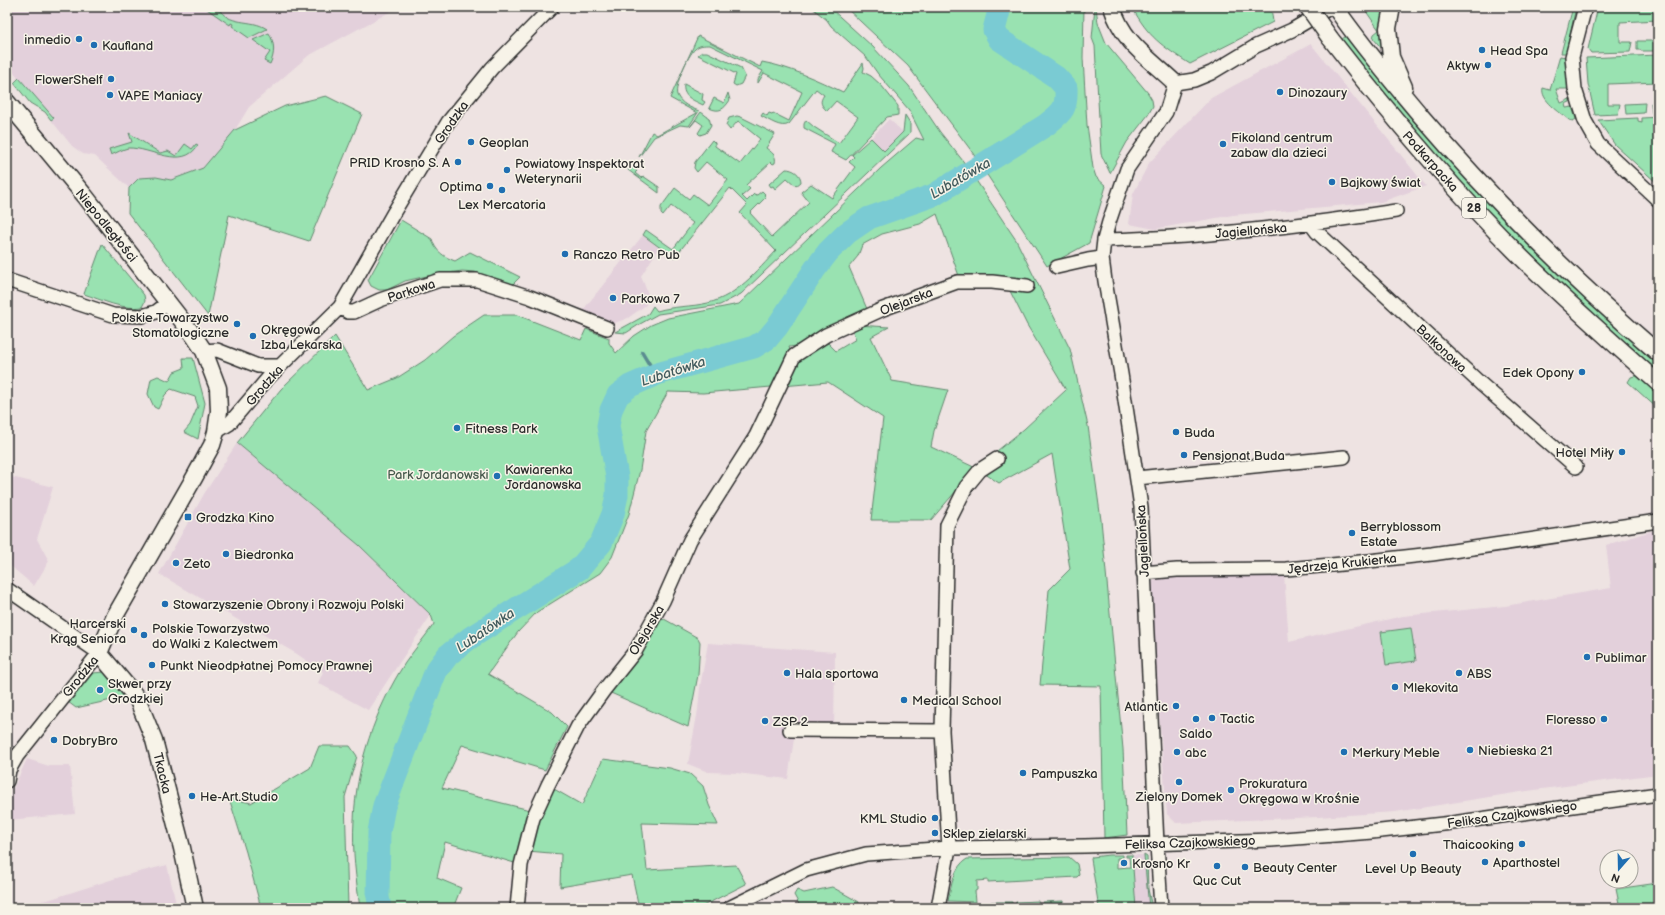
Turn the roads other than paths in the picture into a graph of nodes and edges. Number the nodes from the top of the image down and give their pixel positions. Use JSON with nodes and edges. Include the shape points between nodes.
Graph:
{"nodes":[{"id":1,"x":552,"y":7,"type":"edge"},
{"id":2,"x":1112,"y":7,"type":"edge"},
{"id":3,"x":1308,"y":7,"type":"edge"},
{"id":4,"x":1331,"y":7,"type":"edge"},
{"id":5,"x":1335,"y":7,"type":"edge"},
{"id":6,"x":1392,"y":7,"type":"edge"},
{"id":7,"x":1585,"y":7,"type":"edge"},
{"id":8,"x":1175,"y":83,"type":"junction"},
{"id":9,"x":7,"y":102,"type":"edge"},
{"id":10,"x":1412,"y":104,"type":"junction"},
{"id":11,"x":1658,"y":200,"type":"edge"},
{"id":12,"x":1396,"y":211,"type":"dead end"},
{"id":13,"x":1310,"y":224,"type":"junction"},
{"id":14,"x":1104,"y":240,"type":"junction"},
{"id":15,"x":1102,"y":258,"type":"junction"},
{"id":16,"x":1057,"y":267,"type":"dead end"},
{"id":17,"x":7,"y":280,"type":"edge"},
{"id":18,"x":1027,"y":286,"type":"dead end"},
{"id":19,"x":168,"y":303,"type":"junction"},
{"id":20,"x":340,"y":307,"type":"junction"},
{"id":21,"x":607,"y":328,"type":"dead end"},
{"id":22,"x":204,"y":351,"type":"junction"},
{"id":23,"x":1658,"y":353,"type":"edge"},
{"id":24,"x":280,"y":366,"type":"junction"},
{"id":25,"x":1658,"y":383,"type":"edge"},
{"id":26,"x":216,"y":432,"type":"junction"},
{"id":27,"x":1344,"y":457,"type":"dead end"},
{"id":28,"x":998,"y":459,"type":"dead end"},
{"id":29,"x":1576,"y":467,"type":"dead end"},
{"id":30,"x":1137,"y":478,"type":"junction"},
{"id":31,"x":1658,"y":521,"type":"edge"},
{"id":32,"x":1143,"y":573,"type":"junction"},
{"id":33,"x":7,"y":589,"type":"edge"},
{"id":34,"x":99,"y":653,"type":"junction"},
{"id":35,"x":790,"y":730,"type":"dead end"},
{"id":36,"x":942,"y":731,"type":"junction"},
{"id":37,"x":7,"y":781,"type":"edge"},
{"id":38,"x":1658,"y":794,"type":"edge"},
{"id":39,"x":1157,"y":844,"type":"junction"},
{"id":40,"x":948,"y":848,"type":"junction"},
{"id":41,"x":195,"y":908,"type":"edge"},
{"id":42,"x":517,"y":908,"type":"edge"},
{"id":43,"x":729,"y":908,"type":"edge"},
{"id":44,"x":938,"y":908,"type":"edge"},
{"id":45,"x":1161,"y":908,"type":"edge"}],
"edges":[{"from":1,"to":20,"type":"street","name":"Grodzka","via":[[492,68],[448,122]]},
{"from":2,"to":8,"type":"main road","via":[[1123,34]]},
{"from":3,"to":25,"type":"main road","name":"Podkarpacka","number":"28","bridge":true,"via":[[1401,126],[1472,207],[1564,298]]},
{"from":4,"to":8,"type":"street","via":[[1211,73],[1194,80]]},
{"from":5,"to":10,"type":"main road","name":"Podkarpacka","number":"28"},
{"from":6,"to":10,"type":"main road","via":[[1388,28],[1391,57]]},
{"from":7,"to":11,"type":"street","via":[[1572,57],[1575,89],[1585,121],[1598,144]]},
{"from":8,"to":14,"type":"street","name":"Jagiellońska","via":[[1166,112],[1127,169]]},
{"from":9,"to":19,"type":"main road","name":"Niepodległości","via":[[85,196]]},
{"from":10,"to":23,"type":"main road","name":"Podkarpacka","number":"28","via":[[1455,155],[1547,252]]},
{"from":12,"to":13,"type":"street","name":"Jagiellońska"},
{"from":13,"to":14,"type":"street","name":"Jagiellońska"},
{"from":13,"to":29,"type":"street","name":"Balkonowa","via":[[1481,384]]},
{"from":14,"to":15,"type":"street","name":"Jagiellońska"},
{"from":15,"to":16,"type":"street"},
{"from":15,"to":30,"type":"street","name":"Jagiellońska"},
{"from":17,"to":19,"type":"street","via":[[113,315],[142,316],[156,312]]},
{"from":18,"to":42,"type":"street","name":"Olejarska","via":[[957,282],[883,309],[790,353],[756,436],[690,540],[663,601],[636,650],[578,726],[548,785],[533,818],[521,866]]},
{"from":19,"to":22,"type":"main road","name":"Niepodległości"},
{"from":20,"to":21,"type":"street","name":"Parkowa","via":[[348,312],[354,312],[380,300],[440,280],[477,280],[530,297]]},
{"from":20,"to":24,"type":"street","name":"Grodzka"},
{"from":22,"to":24,"type":"street","via":[[217,350],[258,366]]},
{"from":22,"to":26,"type":"main road","name":"Niepodległości","via":[[218,388],[219,411]]},
{"from":24,"to":26,"type":"street","name":"Grodzka","via":[[239,414]]},
{"from":26,"to":34,"type":"main road","name":"Grodzka","via":[[212,445],[194,478],[115,616]]},
{"from":27,"to":30,"type":"street"},
{"from":28,"to":36,"type":"street","via":[[980,470],[966,487],[947,525]]},
{"from":30,"to":32,"type":"street","name":"Jagiellońska","via":[[1141,507]]},
{"from":31,"to":32,"type":"street","name":"Jędrzeja Krukierka","via":[[1432,554],[1342,564],[1286,569],[1177,570]]},
{"from":32,"to":39,"type":"street","name":"Jagiellońska"},
{"from":33,"to":34,"type":"street"},
{"from":34,"to":37,"type":"street","name":"Grodzka","via":[[17,756],[9,770]]},
{"from":34,"to":41,"type":"main road","name":"Tkacka","via":[[137,698],[154,740]]},
{"from":35,"to":36,"type":"street"},
{"from":36,"to":40,"type":"street"},
{"from":38,"to":39,"type":"street","name":"Feliksa Czajkowskiego","via":[[1372,832],[1271,840]]},
{"from":39,"to":40,"type":"street","name":"Feliksa Czajkowskiego"},
{"from":39,"to":45,"type":"street","name":"Jagiellońska"},
{"from":40,"to":43,"type":"street","name":"Feliksa Czajkowskiego","via":[[866,854],[806,870]]},
{"from":40,"to":44,"type":"street"}]}
